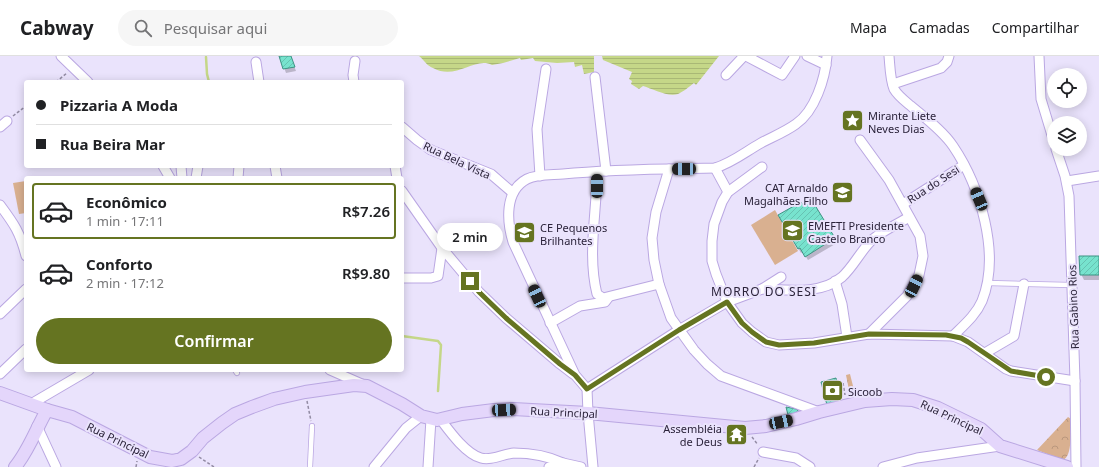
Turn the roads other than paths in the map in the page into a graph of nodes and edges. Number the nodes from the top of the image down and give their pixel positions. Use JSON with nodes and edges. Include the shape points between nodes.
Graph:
{"nodes":[{"id":1,"x":61,"y":56,"type":"edge"},
{"id":2,"x":745,"y":56,"type":"edge"},
{"id":3,"x":795,"y":56,"type":"edge"},
{"id":4,"x":807,"y":56,"type":"edge"},
{"id":5,"x":889,"y":56,"type":"edge"},
{"id":6,"x":949,"y":56,"type":"edge"},
{"id":7,"x":1039,"y":56,"type":"edge"},
{"id":8,"x":826,"y":60,"type":"edge"},
{"id":9,"x":354,"y":61,"type":"dead end"},
{"id":10,"x":256,"y":62,"type":"dead end"},
{"id":11,"x":546,"y":69,"type":"dead end"},
{"id":12,"x":726,"y":75,"type":"dead end"},
{"id":13,"x":595,"y":77,"type":"dead end"},
{"id":14,"x":86,"y":80,"type":"edge"},
{"id":15,"x":259,"y":80,"type":"edge"},
{"id":16,"x":354,"y":80,"type":"edge"},
{"id":17,"x":893,"y":84,"type":"junction"},
{"id":18,"x":1047,"y":119,"type":"edge"},
{"id":19,"x":404,"y":129,"type":"edge"},
{"id":20,"x":860,"y":140,"type":"dead end"},
{"id":21,"x":1058,"y":156,"type":"edge"},
{"id":22,"x":964,"y":165,"type":"junction"},
{"id":23,"x":762,"y":167,"type":"dead end"},
{"id":24,"x":715,"y":168,"type":"junction"},
{"id":25,"x":669,"y":169,"type":"junction"},
{"id":26,"x":602,"y":172,"type":"junction"},
{"id":27,"x":540,"y":176,"type":"junction"},
{"id":28,"x":1099,"y":176,"type":"edge"},
{"id":29,"x":1067,"y":181,"type":"junction"},
{"id":30,"x":728,"y":192,"type":"junction"},
{"id":31,"x":513,"y":193,"type":"junction"},
{"id":32,"x":404,"y":194,"type":"edge"},
{"id":33,"x":903,"y":204,"type":"junction"},
{"id":34,"x":2,"y":212,"type":"edge"},
{"id":35,"x":910,"y":217,"type":"junction"},
{"id":36,"x":24,"y":248,"type":"edge"},
{"id":37,"x":442,"y":248,"type":"junction"},
{"id":38,"x":782,"y":277,"type":"dead end"},
{"id":39,"x":404,"y":278,"type":"edge"},
{"id":40,"x":835,"y":281,"type":"junction"},
{"id":41,"x":987,"y":283,"type":"junction"},
{"id":42,"x":659,"y":284,"type":"junction"},
{"id":43,"x":1024,"y":284,"type":"junction"},
{"id":44,"x":1072,"y":285,"type":"junction"},
{"id":45,"x":762,"y":289,"type":"junction"},
{"id":46,"x":24,"y":291,"type":"edge"},
{"id":47,"x":608,"y":297,"type":"junction"},
{"id":48,"x":727,"y":302,"type":"junction"},
{"id":49,"x":0,"y":314,"type":"edge"},
{"id":50,"x":550,"y":323,"type":"junction"},
{"id":51,"x":679,"y":330,"type":"junction"},
{"id":52,"x":869,"y":334,"type":"junction"},
{"id":53,"x":953,"y":336,"type":"junction"},
{"id":54,"x":847,"y":337,"type":"junction"},
{"id":55,"x":24,"y":351,"type":"edge"},
{"id":56,"x":985,"y":353,"type":"junction"},
{"id":57,"x":86,"y":372,"type":"edge"},
{"id":58,"x":335,"y":372,"type":"edge"},
{"id":59,"x":0,"y":374,"type":"edge"},
{"id":60,"x":575,"y":375,"type":"junction"},
{"id":61,"x":1075,"y":381,"type":"junction"},
{"id":62,"x":367,"y":386,"type":"junction"},
{"id":63,"x":587,"y":389,"type":"junction"},
{"id":64,"x":0,"y":393,"type":"edge"},
{"id":65,"x":31,"y":404,"type":"junction"},
{"id":66,"x":52,"y":411,"type":"junction"},
{"id":67,"x":819,"y":412,"type":"junction"},
{"id":68,"x":588,"y":413,"type":"junction"},
{"id":69,"x":431,"y":418,"type":"junction"},
{"id":70,"x":38,"y":426,"type":"junction"},
{"id":71,"x":312,"y":426,"type":"road end"},
{"id":72,"x":1000,"y":446,"type":"junction"},
{"id":73,"x":763,"y":452,"type":"road end"},
{"id":74,"x":563,"y":462,"type":"junction"},
{"id":75,"x":15,"y":467,"type":"edge"},
{"id":76,"x":56,"y":467,"type":"edge"},
{"id":77,"x":310,"y":467,"type":"edge"},
{"id":78,"x":374,"y":467,"type":"edge"},
{"id":79,"x":428,"y":467,"type":"edge"},
{"id":80,"x":548,"y":467,"type":"edge"},
{"id":81,"x":581,"y":467,"type":"edge"},
{"id":82,"x":593,"y":467,"type":"edge"},
{"id":83,"x":810,"y":467,"type":"edge"},
{"id":84,"x":883,"y":467,"type":"edge"},
{"id":85,"x":1067,"y":467,"type":"edge"},
{"id":86,"x":1076,"y":467,"type":"edge"}],
"edges":[{"from":1,"to":14,"type":"street"},
{"from":2,"to":3,"type":"street","via":[[782,75]]},
{"from":2,"to":12,"type":"street"},
{"from":4,"to":8,"type":"street"},
{"from":5,"to":17,"type":"street"},
{"from":6,"to":17,"type":"street","via":[[941,68]]},
{"from":7,"to":18,"type":"street","via":[[1041,99]]},
{"from":8,"to":24,"type":"street","via":[[818,94],[797,123],[728,164]]},
{"from":9,"to":16,"type":"street"},
{"from":10,"to":15,"type":"street"},
{"from":11,"to":27,"type":"street","via":[[537,129]]},
{"from":13,"to":26,"type":"street"},
{"from":17,"to":22,"type":"street","via":[[898,95],[939,130]]},
{"from":19,"to":31,"type":"street","name":"Rua Bela Vista","via":[[431,150],[491,174]]},
{"from":20,"to":33,"type":"street"},
{"from":21,"to":29,"type":"street","name":"Rua Gabino Rios"},
{"from":22,"to":33,"type":"street","name":"Rua do Sesi"},
{"from":22,"to":41,"type":"street","via":[[979,199],[986,224],[989,253]]},
{"from":23,"to":30,"type":"street"},
{"from":24,"to":25,"type":"street"},
{"from":24,"to":30,"type":"street"},
{"from":25,"to":26,"type":"street"},
{"from":25,"to":42,"type":"street","via":[[656,212],[652,238]]},
{"from":26,"to":27,"type":"street"},
{"from":26,"to":47,"type":"street","via":[[593,235],[593,261],[597,294],[604,298]]},
{"from":27,"to":31,"type":"street","via":[[527,179]]},
{"from":28,"to":29,"type":"street"},
{"from":29,"to":44,"type":"street","name":"Rua Gabino Rios"},
{"from":30,"to":48,"type":"street","via":[[714,224],[712,241],[712,261]]},
{"from":31,"to":50,"type":"street","via":[[509,207],[510,233]]},
{"from":32,"to":37,"type":"street"},
{"from":33,"to":35,"type":"street"},
{"from":34,"to":36,"type":"street","via":[[16,226]]},
{"from":35,"to":40,"type":"street","name":"Rua do Sesi","via":[[872,240]]},
{"from":35,"to":52,"type":"street","via":[[920,236],[923,256],[919,274],[907,296]]},
{"from":37,"to":39,"type":"street","via":[[438,276]]},
{"from":37,"to":60,"type":"street","via":[[479,292],[530,339]]},
{"from":38,"to":45,"type":"street","name":"Rua do Sesi"},
{"from":40,"to":45,"type":"street","name":"Rua do Sesi","via":[[810,290]]},
{"from":40,"to":54,"type":"street","via":[[842,304]]},
{"from":41,"to":43,"type":"lane"},
{"from":41,"to":53,"type":"street","via":[[982,301],[972,317]]},
{"from":42,"to":47,"type":"street"},
{"from":42,"to":51,"type":"street","via":[[671,318]]},
{"from":43,"to":44,"type":"lane"},
{"from":43,"to":56,"type":"street","via":[[1014,336]]},
{"from":44,"to":61,"type":"street","name":"Rua Gabino Rios"},
{"from":45,"to":48,"type":"street","name":"Rua do Sesi"},
{"from":46,"to":49,"type":"street"},
{"from":47,"to":50,"type":"street","via":[[605,302],[580,306]]},
{"from":48,"to":51,"type":"street","name":"Rua do Sesi"},
{"from":48,"to":54,"type":"street","via":[[742,323],[766,342],[792,345]]},
{"from":50,"to":60,"type":"street"},
{"from":51,"to":63,"type":"street","name":"Rua do Sesi"},
{"from":51,"to":67,"type":"street","via":[[706,364],[721,376]]},
{"from":52,"to":53,"type":"street"},
{"from":52,"to":54,"type":"street"},
{"from":53,"to":56,"type":"street"},
{"from":55,"to":59,"type":"street"},
{"from":56,"to":61,"type":"street","via":[[1011,371]]},
{"from":57,"to":65,"type":"street"},
{"from":58,"to":62,"type":"street"},
{"from":60,"to":63,"type":"street"},
{"from":61,"to":86,"type":"street","name":"Rua Gabino Rios"},
{"from":62,"to":66,"type":"street","name":"Rua Principal","via":[[341,386],[274,399],[235,414],[203,438],[192,452],[172,461],[150,457],[72,417]]},
{"from":62,"to":69,"type":"street","name":"Rua Principal"},
{"from":63,"to":68,"type":"street"},
{"from":64,"to":65,"type":"street","name":"Rua Principal"},
{"from":65,"to":66,"type":"street","name":"Rua Principal"},
{"from":66,"to":70,"type":"street"},
{"from":67,"to":68,"type":"street","name":"Rua Principal","via":[[766,426],[745,428]]},
{"from":67,"to":72,"type":"street","name":"Rua Principal","via":[[865,401],[913,400],[938,408],[981,429]]},
{"from":68,"to":69,"type":"street","name":"Rua Principal","via":[[507,409]]},
{"from":68,"to":82,"type":"street"},
{"from":69,"to":74,"type":"street","via":[[482,459],[514,454],[550,457]]},
{"from":69,"to":78,"type":"street","via":[[406,428]]},
{"from":69,"to":79,"type":"street"},
{"from":70,"to":75,"type":"street","via":[[24,456]]},
{"from":70,"to":76,"type":"street"},
{"from":71,"to":77,"type":"lane"},
{"from":72,"to":84,"type":"street","via":[[918,458]]},
{"from":72,"to":85,"type":"street","name":"Rua Principal"},
{"from":73,"to":83,"type":"street","via":[[796,458]]},
{"from":74,"to":80,"type":"street"},
{"from":74,"to":81,"type":"street"}]}
